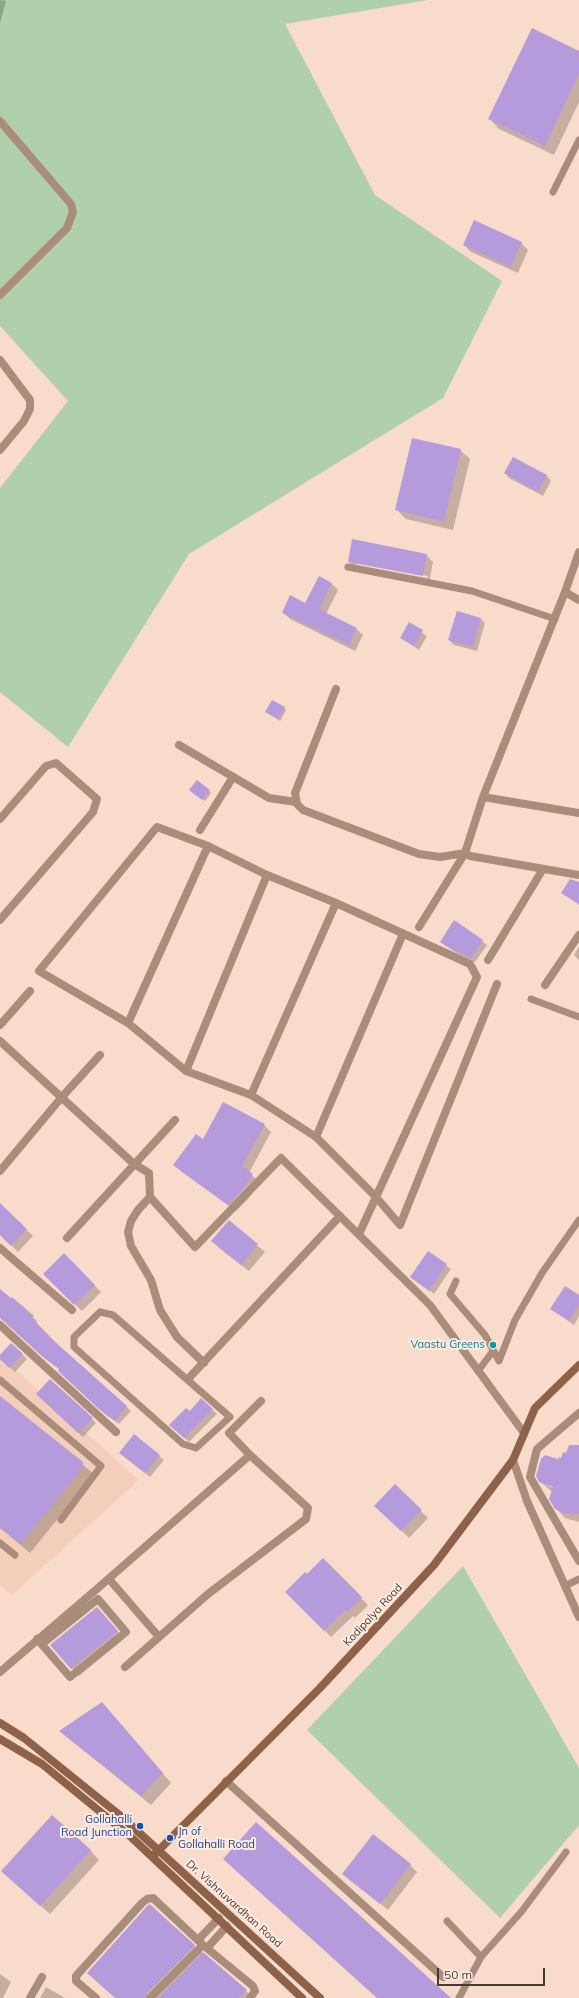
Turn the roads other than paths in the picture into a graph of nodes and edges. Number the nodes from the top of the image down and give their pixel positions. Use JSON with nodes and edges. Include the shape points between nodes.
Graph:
{"nodes":[{"id":1,"x":0,"y":121,"type":"edge"},
{"id":2,"x":579,"y":140,"type":"edge"},
{"id":3,"x":553,"y":192,"type":"dead end"},
{"id":4,"x":0,"y":295,"type":"edge"},
{"id":5,"x":0,"y":360,"type":"edge"},
{"id":6,"x":0,"y":450,"type":"edge"},
{"id":7,"x":579,"y":552,"type":"edge"},
{"id":8,"x":348,"y":567,"type":"dead end"},
{"id":9,"x":565,"y":592,"type":"junction"},
{"id":10,"x":579,"y":600,"type":"edge"},
{"id":11,"x":554,"y":618,"type":"junction"},
{"id":12,"x":336,"y":689,"type":"dead end"},
{"id":13,"x":179,"y":746,"type":"dead end"},
{"id":14,"x":233,"y":777,"type":"junction"},
{"id":15,"x":483,"y":797,"type":"junction"},
{"id":16,"x":296,"y":802,"type":"junction"},
{"id":17,"x":579,"y":813,"type":"edge"},
{"id":18,"x":0,"y":819,"type":"edge"},
{"id":19,"x":200,"y":830,"type":"dead end"},
{"id":20,"x":208,"y":846,"type":"junction"},
{"id":21,"x":465,"y":853,"type":"junction"},
{"id":22,"x":543,"y":868,"type":"junction"},
{"id":23,"x":267,"y":875,"type":"junction"},
{"id":24,"x":579,"y":875,"type":"edge"},
{"id":25,"x":336,"y":903,"type":"junction"},
{"id":26,"x":0,"y":920,"type":"edge"},
{"id":27,"x":419,"y":927,"type":"dead end"},
{"id":28,"x":403,"y":934,"type":"junction"},
{"id":29,"x":579,"y":935,"type":"edge"},
{"id":30,"x":488,"y":960,"type":"dead end"},
{"id":31,"x":497,"y":984,"type":"dead end"},
{"id":32,"x":545,"y":985,"type":"dead end"},
{"id":33,"x":30,"y":991,"type":"dead end"},
{"id":34,"x":531,"y":999,"type":"dead end"},
{"id":35,"x":579,"y":1017,"type":"edge"},
{"id":36,"x":128,"y":1023,"type":"junction"},
{"id":37,"x":0,"y":1025,"type":"edge"},
{"id":38,"x":0,"y":1041,"type":"edge"},
{"id":39,"x":100,"y":1056,"type":"dead end"},
{"id":40,"x":186,"y":1071,"type":"junction"},
{"id":41,"x":251,"y":1095,"type":"junction"},
{"id":42,"x":61,"y":1098,"type":"junction"},
{"id":43,"x":176,"y":1120,"type":"dead end"},
{"id":44,"x":316,"y":1137,"type":"junction"},
{"id":45,"x":134,"y":1164,"type":"junction"},
{"id":46,"x":0,"y":1171,"type":"edge"},
{"id":47,"x":150,"y":1197,"type":"junction"},
{"id":48,"x":376,"y":1197,"type":"junction"},
{"id":49,"x":340,"y":1216,"type":"junction"},
{"id":50,"x":579,"y":1220,"type":"edge"},
{"id":51,"x":359,"y":1234,"type":"junction"},
{"id":52,"x":67,"y":1238,"type":"dead end"},
{"id":53,"x":0,"y":1248,"type":"edge"},
{"id":54,"x":456,"y":1281,"type":"dead end"},
{"id":55,"x":72,"y":1310,"type":"dead end"},
{"id":56,"x":0,"y":1325,"type":"edge"},
{"id":57,"x":494,"y":1351,"type":"junction"},
{"id":58,"x":204,"y":1363,"type":"junction"},
{"id":59,"x":579,"y":1365,"type":"edge"},
{"id":60,"x":478,"y":1371,"type":"junction"},
{"id":61,"x":188,"y":1379,"type":"junction"},
{"id":62,"x":0,"y":1380,"type":"edge"},
{"id":63,"x":261,"y":1401,"type":"dead end"},
{"id":64,"x":579,"y":1413,"type":"edge"},
{"id":65,"x":116,"y":1432,"type":"dead end"},
{"id":66,"x":524,"y":1433,"type":"junction"},
{"id":67,"x":250,"y":1455,"type":"junction"},
{"id":68,"x":513,"y":1460,"type":"junction"},
{"id":69,"x":61,"y":1520,"type":"dead end"},
{"id":70,"x":0,"y":1543,"type":"edge"},
{"id":71,"x":16,"y":1555,"type":"dead end"},
{"id":72,"x":579,"y":1561,"type":"edge"},
{"id":73,"x":109,"y":1579,"type":"junction"},
{"id":74,"x":579,"y":1579,"type":"edge"},
{"id":75,"x":565,"y":1586,"type":"junction"},
{"id":76,"x":579,"y":1617,"type":"edge"},
{"id":77,"x":159,"y":1637,"type":"junction"},
{"id":78,"x":40,"y":1641,"type":"junction"},
{"id":79,"x":125,"y":1667,"type":"dead end"},
{"id":80,"x":0,"y":1672,"type":"edge"},
{"id":81,"x":0,"y":1723,"type":"edge"},
{"id":82,"x":0,"y":1739,"type":"edge"},
{"id":83,"x":226,"y":1781,"type":"junction"},
{"id":84,"x":158,"y":1850,"type":"junction"},
{"id":85,"x":566,"y":1852,"type":"dead end"},
{"id":86,"x":152,"y":1857,"type":"junction"},
{"id":87,"x":219,"y":1918,"type":"junction"},
{"id":88,"x":447,"y":1921,"type":"dead end"},
{"id":89,"x":227,"y":1926,"type":"junction"},
{"id":90,"x":203,"y":1944,"type":"junction"},
{"id":91,"x":481,"y":1957,"type":"junction"},
{"id":92,"x":443,"y":1976,"type":"dead end"},
{"id":93,"x":42,"y":1977,"type":"dead end"},
{"id":94,"x":30,"y":1998,"type":"edge"},
{"id":95,"x":96,"y":1998,"type":"edge"},
{"id":96,"x":150,"y":1998,"type":"edge"},
{"id":97,"x":250,"y":1998,"type":"edge"},
{"id":98,"x":302,"y":1998,"type":"edge"},
{"id":99,"x":320,"y":1998,"type":"edge"},
{"id":100,"x":459,"y":1998,"type":"edge"}],
"edges":[{"from":1,"to":4,"type":"street","via":[[71,204],[73,212],[67,228]]},
{"from":2,"to":3,"type":"lane"},
{"from":5,"to":6,"type":"street","via":[[30,400],[30,409],[24,421]]},
{"from":7,"to":9,"type":"street"},
{"from":8,"to":11,"type":"lane","via":[[472,591]]},
{"from":9,"to":10,"type":"street"},
{"from":9,"to":11,"type":"street"},
{"from":11,"to":15,"type":"street"},
{"from":12,"to":16,"type":"street","via":[[295,793]]},
{"from":13,"to":14,"type":"street"},
{"from":14,"to":16,"type":"street","via":[[269,798]]},
{"from":14,"to":19,"type":"street"},
{"from":15,"to":17,"type":"street"},
{"from":15,"to":21,"type":"street"},
{"from":16,"to":21,"type":"street","via":[[303,810],[419,854],[440,858]]},
{"from":18,"to":26,"type":"street","via":[[46,766],[56,762],[97,799],[93,812]]},
{"from":20,"to":23,"type":"street"},
{"from":20,"to":36,"type":"street"},
{"from":20,"to":36,"type":"street","via":[[157,826],[39,971]]},
{"from":21,"to":22,"type":"street","via":[[470,856]]},
{"from":21,"to":27,"type":"street"},
{"from":22,"to":24,"type":"street"},
{"from":22,"to":30,"type":"street"},
{"from":23,"to":25,"type":"street"},
{"from":23,"to":40,"type":"street"},
{"from":25,"to":28,"type":"street"},
{"from":25,"to":41,"type":"street"},
{"from":28,"to":44,"type":"street"},
{"from":28,"to":48,"type":"street","via":[[470,964],[477,977]]},
{"from":29,"to":32,"type":"street"},
{"from":31,"to":48,"type":"street","via":[[400,1226]]},
{"from":33,"to":37,"type":"street"},
{"from":34,"to":35,"type":"lane"},
{"from":36,"to":40,"type":"street"},
{"from":38,"to":42,"type":"street"},
{"from":39,"to":42,"type":"street"},
{"from":40,"to":41,"type":"street"},
{"from":41,"to":44,"type":"street"},
{"from":42,"to":45,"type":"street"},
{"from":42,"to":46,"type":"street"},
{"from":43,"to":45,"type":"street"},
{"from":44,"to":48,"type":"street"},
{"from":45,"to":47,"type":"street","via":[[149,1173]]},
{"from":45,"to":52,"type":"street"},
{"from":47,"to":49,"type":"street","via":[[195,1247],[281,1158]]},
{"from":47,"to":58,"type":"street","via":[[131,1221],[128,1232],[131,1246],[151,1280],[160,1310],[177,1337]]},
{"from":48,"to":51,"type":"street"},
{"from":49,"to":51,"type":"street"},
{"from":49,"to":58,"type":"street"},
{"from":50,"to":57,"type":"lane","via":[[542,1273],[514,1320],[499,1361]]},
{"from":51,"to":60,"type":"street","via":[[430,1305]]},
{"from":53,"to":55,"type":"street"},
{"from":54,"to":57,"type":"lane","via":[[450,1294],[485,1335]]},
{"from":56,"to":65,"type":"street"},
{"from":57,"to":60,"type":"lane"},
{"from":58,"to":61,"type":"street"},
{"from":59,"to":66,"type":"main road","name":"Kodipalya Road","via":[[534,1408]]},
{"from":60,"to":66,"type":"street"},
{"from":61,"to":61,"type":"lane","via":[[230,1417],[196,1448],[183,1444],[74,1347],[74,1337],[100,1312],[113,1315]]},
{"from":62,"to":69,"type":"lane","via":[[101,1466]]},
{"from":63,"to":67,"type":"street","via":[[229,1433]]},
{"from":64,"to":72,"type":"street","via":[[537,1449],[530,1476]]},
{"from":66,"to":68,"type":"main road","name":"Kodipalya Road"},
{"from":67,"to":73,"type":"street"},
{"from":67,"to":77,"type":"street","via":[[308,1508],[306,1519],[208,1594]]},
{"from":68,"to":75,"type":"street","via":[[527,1501]]},
{"from":68,"to":83,"type":"main road","name":"Kodipalya Road","via":[[434,1565],[320,1688]]},
{"from":70,"to":71,"type":"lane"},
{"from":73,"to":77,"type":"street"},
{"from":73,"to":78,"type":"street"},
{"from":74,"to":75,"type":"lane"},
{"from":75,"to":76,"type":"street"},
{"from":77,"to":79,"type":"street"},
{"from":78,"to":78,"type":"street","via":[[70,1677],[126,1632],[98,1599]]},
{"from":78,"to":80,"type":"street"},
{"from":81,"to":84,"type":"main road","name":"Dr. Vishnuvardhan Road","via":[[24,1738],[63,1769]]},
{"from":82,"to":86,"type":"main road","name":"Dr. Vishnuvardhan Road","via":[[42,1764],[131,1836]]},
{"from":83,"to":84,"type":"main road","name":"Kodipalya Road"},
{"from":83,"to":92,"type":"street"},
{"from":84,"to":86,"type":"main road","name":"Kodipalya Road"},
{"from":84,"to":99,"type":"main road","name":"Dr. Vishnuvardhan Road"},
{"from":85,"to":91,"type":"lane","via":[[522,1911]]},
{"from":86,"to":87,"type":"main road","name":"Dr. Vishnuvardhan Road"},
{"from":87,"to":89,"type":"main road","name":"Dr. Vishnuvardhan Road"},
{"from":87,"to":90,"type":"street"},
{"from":88,"to":91,"type":"lane"},
{"from":89,"to":90,"type":"street"},
{"from":89,"to":98,"type":"main road","name":"Dr. Vishnuvardhan Road"},
{"from":90,"to":95,"type":"street","via":[[153,1898],[147,1899],[76,1976],[76,1981]]},
{"from":90,"to":96,"type":"street"},
{"from":90,"to":97,"type":"street","via":[[253,1986],[255,1990]]},
{"from":91,"to":100,"type":"lane"},
{"from":93,"to":94,"type":"street"}]}
